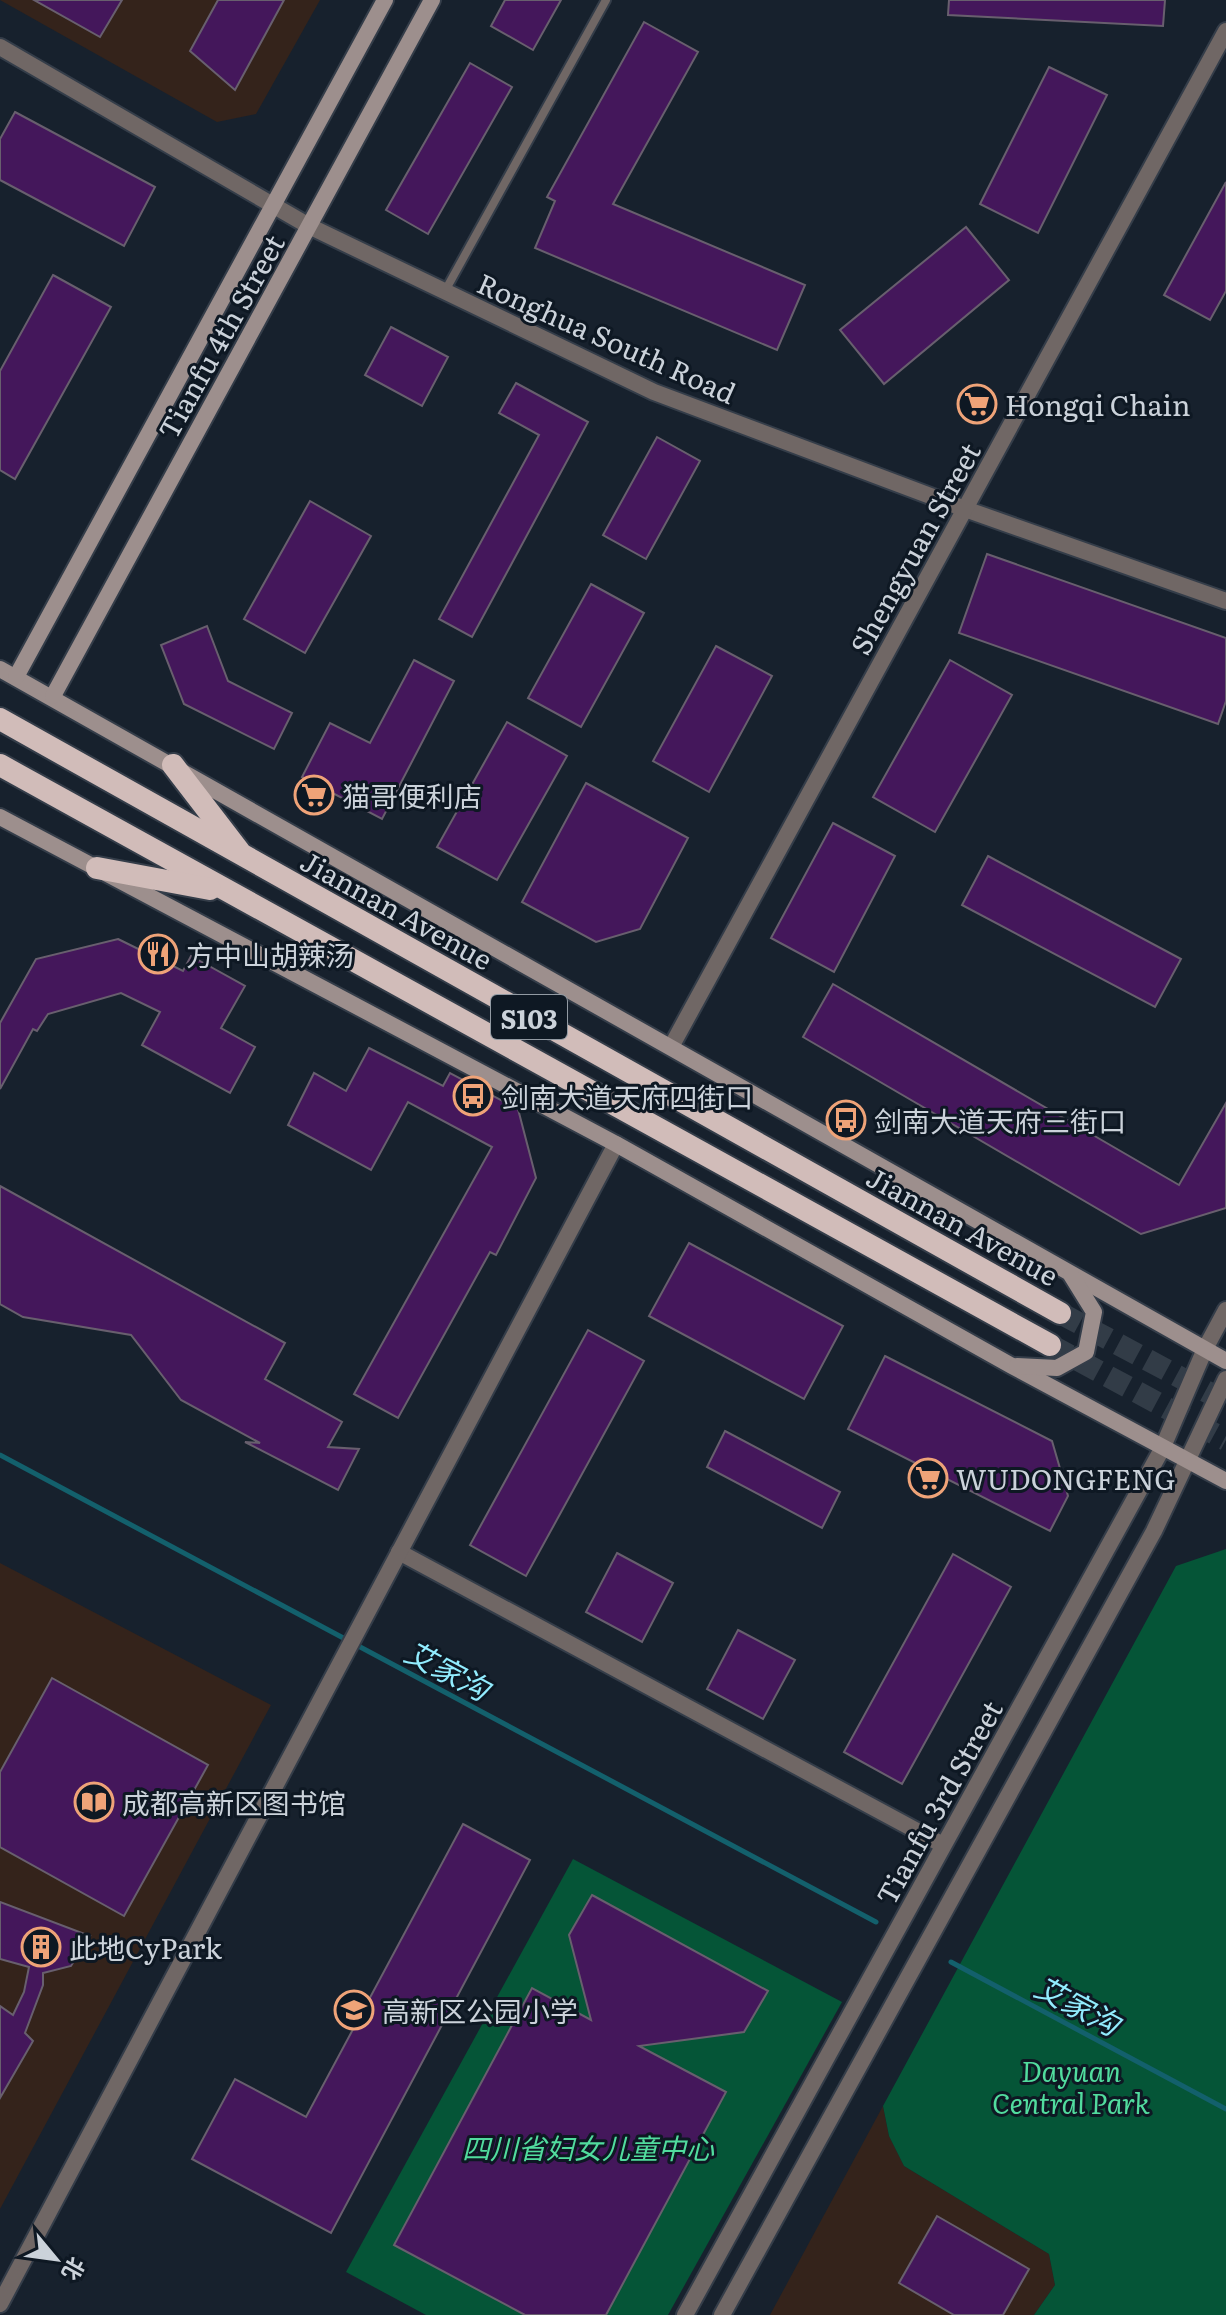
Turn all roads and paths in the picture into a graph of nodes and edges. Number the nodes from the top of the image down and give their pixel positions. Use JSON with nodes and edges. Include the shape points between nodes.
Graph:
{"nodes":[{"id":1,"x":385,"y":0,"type":"edge"},
{"id":2,"x":432,"y":0,"type":"edge"},
{"id":3,"x":606,"y":0,"type":"edge"},
{"id":4,"x":1226,"y":31,"type":"edge"},
{"id":5,"x":0,"y":47,"type":"edge"},
{"id":6,"x":273,"y":205,"type":"junction"},
{"id":7,"x":309,"y":226,"type":"junction"},
{"id":8,"x":444,"y":292,"type":"junction"},
{"id":9,"x":965,"y":509,"type":"junction"},
{"id":10,"x":1226,"y":601,"type":"edge"},
{"id":11,"x":0,"y":669,"type":"edge"},
{"id":12,"x":16,"y":677,"type":"junction"},
{"id":13,"x":53,"y":696,"type":"junction"},
{"id":14,"x":0,"y":719,"type":"edge"},
{"id":15,"x":0,"y":765,"type":"edge"},
{"id":16,"x":173,"y":765,"type":"junction"},
{"id":17,"x":0,"y":817,"type":"edge"},
{"id":18,"x":244,"y":859,"type":"junction"},
{"id":19,"x":97,"y":868,"type":"junction"},
{"id":20,"x":229,"y":892,"type":"junction"},
{"id":21,"x":671,"y":1047,"type":"junction"},
{"id":22,"x":616,"y":1144,"type":"junction"},
{"id":23,"x":1069,"y":1272,"type":"junction"},
{"id":24,"x":1226,"y":1310,"type":"edge"},
{"id":25,"x":1060,"y":1313,"type":"tunnel mouth"},
{"id":26,"x":1050,"y":1345,"type":"tunnel mouth"},
{"id":27,"x":1205,"y":1349,"type":"junction"},
{"id":28,"x":1226,"y":1361,"type":"edge"},
{"id":29,"x":1012,"y":1366,"type":"junction"},
{"id":30,"x":1226,"y":1379,"type":"edge"},
{"id":31,"x":1162,"y":1449,"type":"junction"},
{"id":32,"x":1188,"y":1460,"type":"junction"},
{"id":33,"x":1226,"y":1481,"type":"edge"},
{"id":34,"x":399,"y":1552,"type":"junction"},
{"id":35,"x":943,"y":1845,"type":"junction"},
{"id":36,"x":0,"y":2304,"type":"edge"},
{"id":37,"x":685,"y":2315,"type":"edge"},
{"id":38,"x":722,"y":2315,"type":"edge"}],
"edges":[{"from":1,"to":6,"type":"main road","name":"Tianfu 4th Street"},
{"from":2,"to":7,"type":"main road","name":"Tianfu 4th Street"},
{"from":3,"to":8,"type":"lane"},
{"from":4,"to":9,"type":"street","name":"Shengyuan Street"},
{"from":5,"to":6,"type":"street","name":"Ronghua South Road"},
{"from":6,"to":7,"type":"street","name":"Ronghua South Road"},
{"from":6,"to":12,"type":"main road","name":"Tianfu 4th Street"},
{"from":7,"to":8,"type":"street","name":"Ronghua South Road"},
{"from":7,"to":13,"type":"main road","name":"Tianfu 4th Street"},
{"from":8,"to":9,"type":"street","name":"Ronghua South Road","via":[[654,392]]},
{"from":9,"to":10,"type":"street","name":"Ronghua South Road"},
{"from":9,"to":21,"type":"street","name":"Shengyuan Street"},
{"from":11,"to":12,"type":"main road"},
{"from":12,"to":13,"type":"main road"},
{"from":13,"to":16,"type":"main road"},
{"from":14,"to":18,"type":"highway","name":"Jiannan Avenue","number":"S103"},
{"from":15,"to":20,"type":"highway","number":"S103"},
{"from":16,"to":18,"type":"highway"},
{"from":16,"to":21,"type":"main road"},
{"from":17,"to":19,"type":"main road"},
{"from":18,"to":25,"type":"highway","name":"Jiannan Avenue","number":"S103"},
{"from":19,"to":20,"type":"highway"},
{"from":19,"to":22,"type":"main road"},
{"from":20,"to":26,"type":"highway","number":"S103"},
{"from":21,"to":23,"type":"main road"},
{"from":22,"to":29,"type":"main road"},
{"from":22,"to":34,"type":"street"},
{"from":23,"to":27,"type":"main road"},
{"from":23,"to":29,"type":"main road","via":[[1094,1312],[1086,1352],[1057,1368]]},
{"from":24,"to":27,"type":"street","name":"Tianfu 3rd Street"},
{"from":27,"to":28,"type":"main road"},
{"from":27,"to":31,"type":"street","name":"Tianfu 3rd Street"},
{"from":29,"to":31,"type":"main road"},
{"from":30,"to":32,"type":"street","name":"Tianfu 3rd Street"},
{"from":31,"to":32,"type":"main road"},
{"from":31,"to":35,"type":"street","name":"Tianfu 3rd Street"},
{"from":32,"to":33,"type":"main road"},
{"from":32,"to":38,"type":"street","name":"Tianfu 3rd Street"},
{"from":34,"to":35,"type":"street"},
{"from":34,"to":36,"type":"street"},
{"from":35,"to":37,"type":"street","name":"Tianfu 3rd Street"}]}
